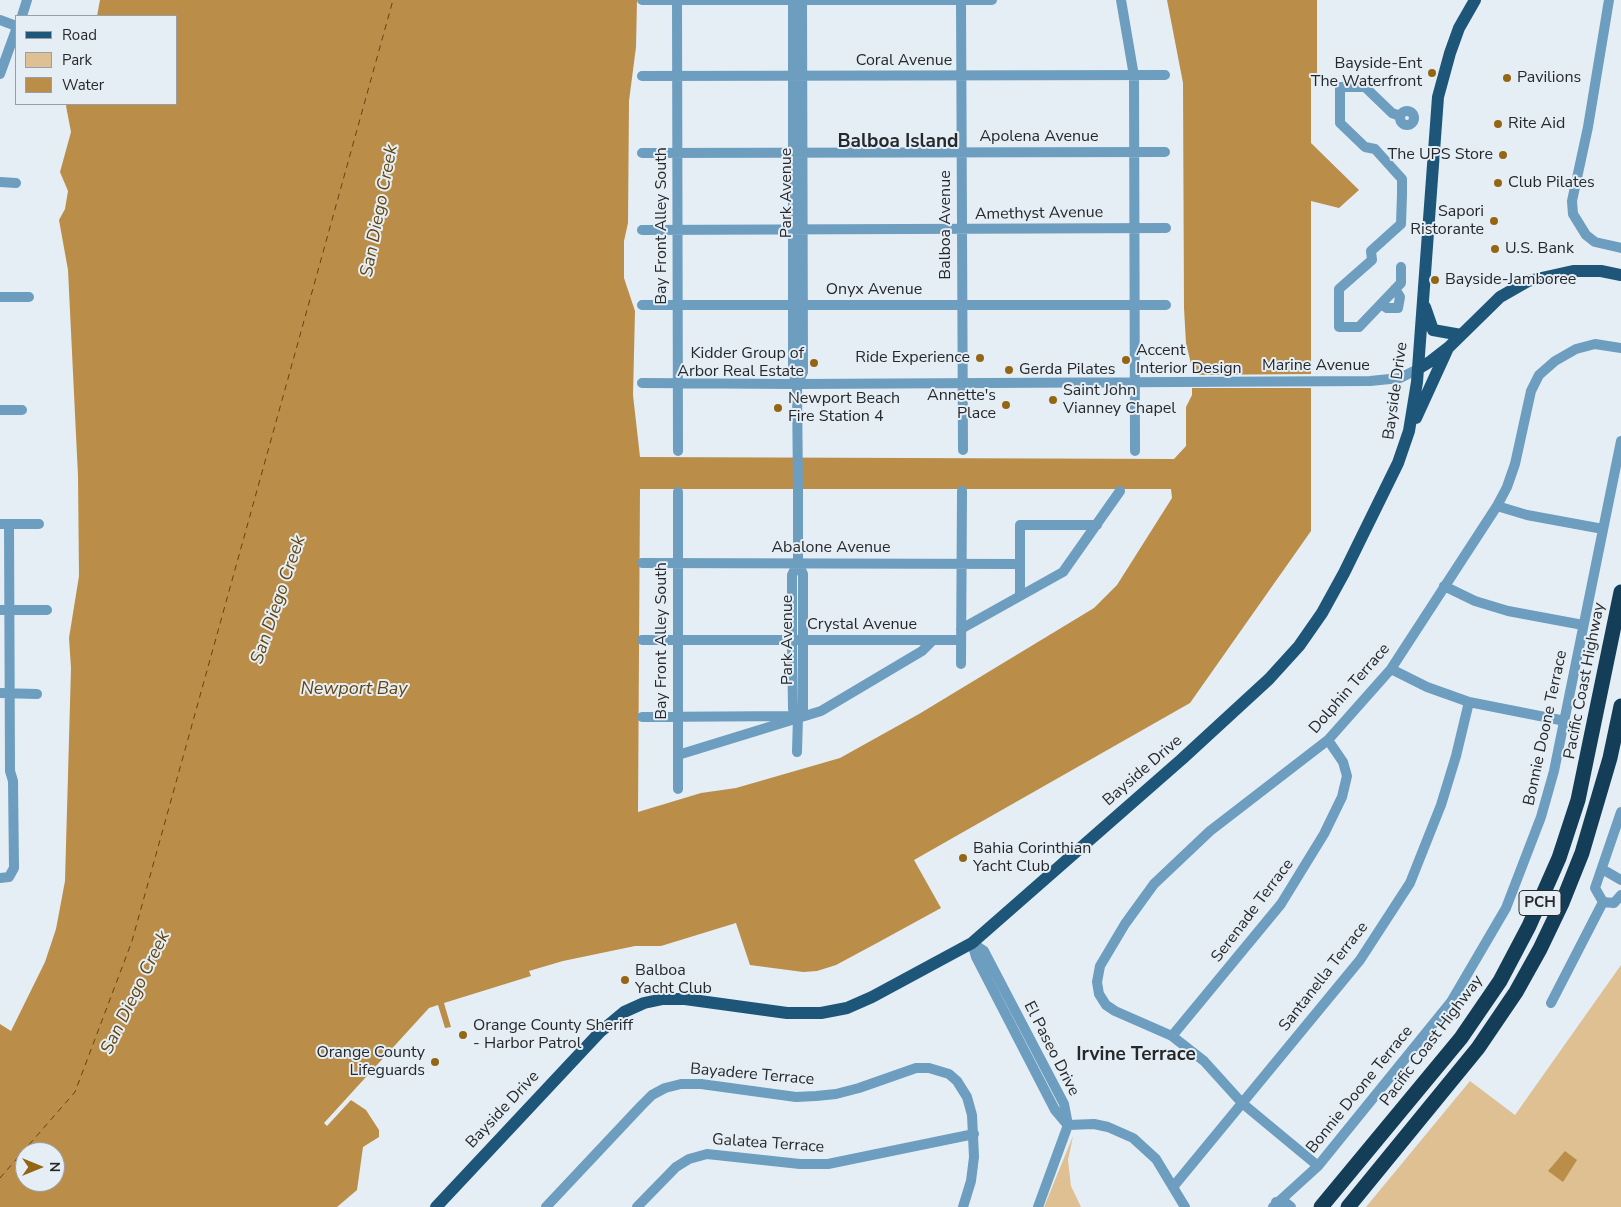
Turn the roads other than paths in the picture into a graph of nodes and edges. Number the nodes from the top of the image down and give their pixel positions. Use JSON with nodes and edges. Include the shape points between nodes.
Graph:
{"nodes":[{"id":1,"x":27,"y":0,"type":"edge"},
{"id":2,"x":642,"y":0,"type":"edge"},
{"id":3,"x":677,"y":0,"type":"edge"},
{"id":4,"x":797,"y":0,"type":"edge"},
{"id":5,"x":961,"y":0,"type":"edge"},
{"id":6,"x":992,"y":0,"type":"edge"},
{"id":7,"x":1120,"y":0,"type":"edge"},
{"id":8,"x":1475,"y":0,"type":"edge"},
{"id":9,"x":1609,"y":0,"type":"edge"},
{"id":10,"x":22,"y":15,"type":"edge"},
{"id":11,"x":0,"y":20,"type":"edge"},
{"id":12,"x":15,"y":28,"type":"edge"},
{"id":13,"x":15,"y":31,"type":"edge"},
{"id":14,"x":0,"y":74,"type":"edge"},
{"id":15,"x":1165,"y":75,"type":"dead end"},
{"id":16,"x":642,"y":76,"type":"dead end"},
{"id":17,"x":677,"y":76,"type":"junction"},
{"id":18,"x":797,"y":76,"type":"junction"},
{"id":19,"x":961,"y":76,"type":"junction"},
{"id":20,"x":1134,"y":76,"type":"junction"},
{"id":21,"x":1400,"y":116,"type":"dead end"},
{"id":22,"x":642,"y":152,"type":"dead end"},
{"id":23,"x":961,"y":152,"type":"junction"},
{"id":24,"x":1134,"y":152,"type":"junction"},
{"id":25,"x":1165,"y":152,"type":"dead end"},
{"id":26,"x":677,"y":153,"type":"junction"},
{"id":27,"x":798,"y":153,"type":"junction"},
{"id":28,"x":0,"y":182,"type":"edge"},
{"id":29,"x":16,"y":183,"type":"dead end"},
{"id":30,"x":1134,"y":228,"type":"junction"},
{"id":31,"x":1166,"y":228,"type":"dead end"},
{"id":32,"x":798,"y":229,"type":"junction"},
{"id":33,"x":642,"y":230,"type":"dead end"},
{"id":34,"x":677,"y":230,"type":"junction"},
{"id":35,"x":961,"y":230,"type":"junction"},
{"id":36,"x":1621,"y":248,"type":"edge"},
{"id":37,"x":1401,"y":267,"type":"dead end"},
{"id":38,"x":1621,"y":274,"type":"edge"},
{"id":39,"x":0,"y":297,"type":"edge"},
{"id":40,"x":29,"y":297,"type":"dead end"},
{"id":41,"x":1422,"y":300,"type":"junction"},
{"id":42,"x":642,"y":305,"type":"dead end"},
{"id":43,"x":798,"y":305,"type":"junction"},
{"id":44,"x":962,"y":305,"type":"junction"},
{"id":45,"x":1135,"y":305,"type":"junction"},
{"id":46,"x":1166,"y":305,"type":"dead end"},
{"id":47,"x":678,"y":306,"type":"junction"},
{"id":48,"x":1461,"y":335,"type":"junction"},
{"id":49,"x":1449,"y":346,"type":"junction"},
{"id":50,"x":1621,"y":348,"type":"edge"},
{"id":51,"x":1418,"y":369,"type":"junction"},
{"id":52,"x":1135,"y":381,"type":"junction"},
{"id":53,"x":962,"y":382,"type":"junction"},
{"id":54,"x":642,"y":383,"type":"dead end"},
{"id":55,"x":678,"y":384,"type":"junction"},
{"id":56,"x":798,"y":384,"type":"junction"},
{"id":57,"x":0,"y":410,"type":"edge"},
{"id":58,"x":22,"y":410,"type":"dead end"},
{"id":59,"x":1409,"y":431,"type":"junction"},
{"id":60,"x":1621,"y":440,"type":"edge"},
{"id":61,"x":962,"y":450,"type":"dead end"},
{"id":62,"x":678,"y":451,"type":"dead end"},
{"id":63,"x":1135,"y":451,"type":"dead end"},
{"id":64,"x":962,"y":491,"type":"dead end"},
{"id":65,"x":1120,"y":491,"type":"dead end"},
{"id":66,"x":678,"y":492,"type":"dead end"},
{"id":67,"x":1497,"y":506,"type":"junction"},
{"id":68,"x":5,"y":524,"type":"edge"},
{"id":69,"x":39,"y":524,"type":"dead end"},
{"id":70,"x":1097,"y":525,"type":"junction"},
{"id":71,"x":1603,"y":529,"type":"junction"},
{"id":72,"x":642,"y":563,"type":"dead end"},
{"id":73,"x":677,"y":563,"type":"junction"},
{"id":74,"x":798,"y":563,"type":"junction"},
{"id":75,"x":961,"y":564,"type":"junction"},
{"id":76,"x":1020,"y":564,"type":"junction"},
{"id":77,"x":1444,"y":586,"type":"junction"},
{"id":78,"x":1621,"y":592,"type":"edge"},
{"id":79,"x":1020,"y":594,"type":"junction"},
{"id":80,"x":5,"y":610,"type":"edge"},
{"id":81,"x":47,"y":610,"type":"dead end"},
{"id":82,"x":1583,"y":626,"type":"junction"},
{"id":83,"x":961,"y":629,"type":"junction"},
{"id":84,"x":642,"y":640,"type":"dead end"},
{"id":85,"x":678,"y":640,"type":"junction"},
{"id":86,"x":933,"y":640,"type":"junction"},
{"id":87,"x":961,"y":640,"type":"junction"},
{"id":88,"x":792,"y":641,"type":"junction"},
{"id":89,"x":803,"y":641,"type":"junction"},
{"id":90,"x":961,"y":664,"type":"dead end"},
{"id":91,"x":1391,"y":668,"type":"junction"},
{"id":92,"x":5,"y":693,"type":"edge"},
{"id":93,"x":37,"y":694,"type":"dead end"},
{"id":94,"x":1469,"y":702,"type":"junction"},
{"id":95,"x":1621,"y":706,"type":"edge"},
{"id":96,"x":642,"y":717,"type":"dead end"},
{"id":97,"x":678,"y":717,"type":"junction"},
{"id":98,"x":798,"y":717,"type":"junction"},
{"id":99,"x":1564,"y":721,"type":"junction"},
{"id":100,"x":1328,"y":740,"type":"junction"},
{"id":101,"x":798,"y":752,"type":"dead end"},
{"id":102,"x":678,"y":755,"type":"junction"},
{"id":103,"x":5,"y":777,"type":"edge"},
{"id":104,"x":678,"y":789,"type":"dead end"},
{"id":105,"x":1621,"y":812,"type":"edge"},
{"id":106,"x":1602,"y":869,"type":"junction"},
{"id":107,"x":0,"y":878,"type":"edge"},
{"id":108,"x":1621,"y":880,"type":"edge"},
{"id":109,"x":1621,"y":895,"type":"edge"},
{"id":110,"x":1603,"y":902,"type":"junction"},
{"id":111,"x":972,"y":943,"type":"junction"},
{"id":112,"x":1551,"y":1003,"type":"dead end"},
{"id":113,"x":1172,"y":1036,"type":"junction"},
{"id":114,"x":1242,"y":1102,"type":"junction"},
{"id":115,"x":1068,"y":1125,"type":"junction"},
{"id":116,"x":974,"y":1134,"type":"junction"},
{"id":117,"x":1318,"y":1166,"type":"junction"},
{"id":118,"x":1173,"y":1187,"type":"junction"},
{"id":119,"x":1275,"y":1205,"type":"edge"},
{"id":120,"x":436,"y":1207,"type":"edge"},
{"id":121,"x":546,"y":1207,"type":"edge"},
{"id":122,"x":637,"y":1207,"type":"edge"},
{"id":123,"x":963,"y":1207,"type":"edge"},
{"id":124,"x":1038,"y":1207,"type":"edge"},
{"id":125,"x":1185,"y":1207,"type":"edge"},
{"id":126,"x":1291,"y":1207,"type":"edge"},
{"id":127,"x":1321,"y":1207,"type":"edge"},
{"id":128,"x":1348,"y":1207,"type":"edge"}],
"edges":[{"from":1,"to":10,"type":"street"},
{"from":2,"to":3,"type":"street"},
{"from":3,"to":4,"type":"street"},
{"from":3,"to":17,"type":"street","name":"Bay Front Alley South"},
{"from":4,"to":5,"type":"street"},
{"from":4,"to":18,"type":"street","name":"Park Avenue"},
{"from":5,"to":6,"type":"street"},
{"from":5,"to":19,"type":"street","name":"Balboa Avenue"},
{"from":7,"to":20,"type":"street"},
{"from":8,"to":41,"type":"main road","name":"Bayside Drive","via":[[1456,36],[1438,97]]},
{"from":9,"to":36,"type":"street","via":[[1572,201],[1573,214],[1586,235],[1595,242]]},
{"from":11,"to":12,"type":"street"},
{"from":13,"to":14,"type":"street"},
{"from":15,"to":20,"type":"street","name":"Coral Avenue"},
{"from":16,"to":17,"type":"street","name":"Coral Avenue"},
{"from":17,"to":18,"type":"street","name":"Coral Avenue"},
{"from":17,"to":26,"type":"street","name":"Bay Front Alley South"},
{"from":18,"to":19,"type":"street","name":"Coral Avenue"},
{"from":18,"to":27,"type":"street","name":"Park Avenue"},
{"from":19,"to":20,"type":"street","name":"Coral Avenue"},
{"from":19,"to":23,"type":"street","name":"Balboa Avenue"},
{"from":20,"to":24,"type":"street"},
{"from":21,"to":37,"type":"street","via":[[1392,113],[1365,88],[1340,88],[1340,123],[1365,147],[1375,149],[1402,179],[1402,194],[1401,224],[1371,252],[1372,260],[1339,289],[1339,327],[1359,327],[1402,283]]},
{"from":22,"to":26,"type":"street","name":"Apolena Avenue"},
{"from":23,"to":24,"type":"street","name":"Apolena Avenue"},
{"from":23,"to":27,"type":"street","name":"Apolena Avenue"},
{"from":23,"to":35,"type":"street","name":"Balboa Avenue"},
{"from":24,"to":25,"type":"street","name":"Apolena Avenue"},
{"from":24,"to":30,"type":"street"},
{"from":26,"to":27,"type":"street","name":"Apolena Avenue"},
{"from":26,"to":34,"type":"street","name":"Bay Front Alley South"},
{"from":27,"to":32,"type":"street","name":"Park Avenue"},
{"from":28,"to":29,"type":"street"},
{"from":30,"to":31,"type":"street","name":"Amethyst Avenue"},
{"from":30,"to":35,"type":"street","name":"Amethyst Avenue"},
{"from":30,"to":45,"type":"street"},
{"from":32,"to":34,"type":"street","name":"Amethyst Avenue"},
{"from":32,"to":35,"type":"street","name":"Amethyst Avenue"},
{"from":32,"to":43,"type":"street","name":"Park Avenue"},
{"from":33,"to":34,"type":"street","name":"Amethyst Avenue"},
{"from":34,"to":47,"type":"street","name":"Bay Front Alley South"},
{"from":35,"to":44,"type":"street","name":"Balboa Avenue"},
{"from":38,"to":48,"type":"main road","via":[[1573,270],[1528,281],[1500,297]]},
{"from":39,"to":40,"type":"street"},
{"from":41,"to":48,"type":"main road","via":[[1433,330]]},
{"from":41,"to":51,"type":"main road","name":"Bayside Drive"},
{"from":42,"to":47,"type":"street","name":"Onyx Avenue"},
{"from":43,"to":44,"type":"street","name":"Onyx Avenue"},
{"from":43,"to":47,"type":"street","name":"Onyx Avenue"},
{"from":43,"to":56,"type":"street","name":"Park Avenue","via":[[803,372]]},
{"from":44,"to":45,"type":"street","name":"Onyx Avenue"},
{"from":44,"to":53,"type":"street","name":"Balboa Avenue"},
{"from":45,"to":46,"type":"street","name":"Onyx Avenue"},
{"from":45,"to":52,"type":"street"},
{"from":47,"to":55,"type":"street","name":"Bay Front Alley South"},
{"from":48,"to":49,"type":"main road"},
{"from":49,"to":51,"type":"main road"},
{"from":49,"to":59,"type":"main road","via":[[1443,365]]},
{"from":50,"to":67,"type":"street","name":"Dolphin Terrace","via":[[1595,344],[1576,349],[1555,360],[1539,375],[1531,391],[1515,464]]},
{"from":51,"to":52,"type":"street","name":"Marine Avenue","via":[[1391,379]]},
{"from":51,"to":59,"type":"main road","name":"Bayside Drive"},
{"from":52,"to":53,"type":"street","name":"Marine Avenue"},
{"from":52,"to":63,"type":"street"},
{"from":53,"to":56,"type":"street","name":"Marine Avenue"},
{"from":53,"to":61,"type":"street","name":"Balboa Avenue"},
{"from":54,"to":55,"type":"street","name":"Marine Avenue"},
{"from":55,"to":56,"type":"street","name":"Marine Avenue"},
{"from":55,"to":62,"type":"street","name":"Bay Front Alley South"},
{"from":56,"to":74,"type":"street","name":"Park Avenue"},
{"from":57,"to":58,"type":"street"},
{"from":59,"to":111,"type":"main road","name":"Bayside Drive","via":[[1398,462],[1344,573],[1299,646],[1269,679],[1182,759]]},
{"from":60,"to":71,"type":"street","name":"Bonnie Doone Terrace"},
{"from":64,"to":75,"type":"street"},
{"from":65,"to":70,"type":"street"},
{"from":66,"to":73,"type":"street","name":"Bay Front Alley South"},
{"from":67,"to":71,"type":"street"},
{"from":67,"to":77,"type":"street","name":"Dolphin Terrace"},
{"from":68,"to":69,"type":"street"},
{"from":68,"to":80,"type":"street"},
{"from":70,"to":76,"type":"street","via":[[1020,525]]},
{"from":70,"to":79,"type":"street","via":[[1063,572]]},
{"from":71,"to":82,"type":"street","name":"Bonnie Doone Terrace"},
{"from":72,"to":73,"type":"street","name":"Abalone Avenue"},
{"from":73,"to":74,"type":"street","name":"Abalone Avenue"},
{"from":73,"to":85,"type":"street","name":"Bay Front Alley South"},
{"from":74,"to":75,"type":"street","name":"Abalone Avenue"},
{"from":74,"to":88,"type":"street","name":"Park Avenue","via":[[792,575]]},
{"from":74,"to":89,"type":"street","name":"Park Avenue","via":[[803,574]]},
{"from":75,"to":76,"type":"street","name":"Abalone Avenue"},
{"from":75,"to":83,"type":"street"},
{"from":76,"to":79,"type":"street"},
{"from":77,"to":82,"type":"street","via":[[1474,601],[1508,611]]},
{"from":77,"to":91,"type":"street","name":"Dolphin Terrace"},
{"from":78,"to":127,"type":"highway","name":"Pacific Coast Highway","number":"PCH","via":[[1582,786],[1559,858],[1529,926],[1500,981],[1461,1038]]},
{"from":79,"to":83,"type":"street"},
{"from":80,"to":81,"type":"street"},
{"from":80,"to":92,"type":"street"},
{"from":82,"to":99,"type":"street","name":"Bonnie Doone Terrace"},
{"from":83,"to":87,"type":"street"},
{"from":84,"to":85,"type":"street","name":"Crystal Avenue"},
{"from":85,"to":88,"type":"street","name":"Crystal Avenue"},
{"from":85,"to":97,"type":"street","name":"Bay Front Alley South"},
{"from":86,"to":87,"type":"street","name":"Crystal Avenue"},
{"from":86,"to":89,"type":"street","name":"Crystal Avenue"},
{"from":86,"to":98,"type":"street","via":[[922,651],[821,711]]},
{"from":87,"to":90,"type":"street"},
{"from":88,"to":89,"type":"street","name":"Crystal Avenue"},
{"from":88,"to":98,"type":"street","name":"Park Avenue","via":[[792,709]]},
{"from":89,"to":98,"type":"street","name":"Park Avenue","via":[[803,709]]},
{"from":91,"to":94,"type":"street","via":[[1426,687]]},
{"from":91,"to":100,"type":"street","name":"Dolphin Terrace"},
{"from":92,"to":93,"type":"street"},
{"from":92,"to":103,"type":"street"},
{"from":94,"to":99,"type":"street"},
{"from":94,"to":114,"type":"street","name":"Santanella Terrace","via":[[1442,804],[1410,883],[1360,960]]},
{"from":95,"to":128,"type":"highway","number":"PCH","via":[[1608,766],[1582,853],[1540,949],[1478,1048]]},
{"from":96,"to":97,"type":"street"},
{"from":97,"to":98,"type":"street"},
{"from":97,"to":102,"type":"street","name":"Bay Front Alley South"},
{"from":98,"to":101,"type":"street","name":"Park Avenue"},
{"from":98,"to":102,"type":"street"},
{"from":99,"to":117,"type":"street","name":"Bonnie Doone Terrace","via":[[1542,817],[1506,908],[1485,948],[1451,1002]]},
{"from":100,"to":113,"type":"street","name":"Serenade Terrace","via":[[1343,762],[1347,776],[1342,797],[1324,834],[1281,904]]},
{"from":100,"to":113,"type":"street","name":"Dolphin Terrace","via":[[1210,831],[1154,884],[1100,966],[1097,982],[1099,994],[1106,1005]]},
{"from":102,"to":104,"type":"street","name":"Bay Front Alley South"},
{"from":103,"to":107,"type":"street","via":[[14,868],[7,878]]},
{"from":105,"to":106,"type":"street"},
{"from":106,"to":108,"type":"street"},
{"from":106,"to":110,"type":"street","via":[[1595,888]]},
{"from":109,"to":110,"type":"street","via":[[1614,903]]},
{"from":110,"to":112,"type":"street"},
{"from":111,"to":115,"type":"street","name":"El Paseo Drive","via":[[976,957],[1055,1110]]},
{"from":111,"to":120,"type":"main road","name":"Bayside Drive","via":[[847,1008],[821,1013],[787,1013],[663,999],[624,1012],[600,1032]]},
{"from":113,"to":114,"type":"street","via":[[1204,1061]]},
{"from":114,"to":117,"type":"street"},
{"from":114,"to":118,"type":"street","name":"Santanella Terrace"},
{"from":115,"to":118,"type":"street","via":[[1094,1124],[1133,1138],[1156,1159]]},
{"from":115,"to":124,"type":"street"},
{"from":116,"to":121,"type":"street","name":"Bayadere Terrace","via":[[972,1115],[963,1089],[949,1074],[930,1068],[901,1071],[859,1088],[816,1096],[796,1097],[681,1084],[652,1095]]},
{"from":116,"to":122,"type":"street","name":"Galatea Terrace","via":[[828,1164],[707,1154],[676,1167]]},
{"from":116,"to":123,"type":"street","name":"Bayadere Terrace","via":[[971,1181]]},
{"from":117,"to":119,"type":"street","name":"Bonnie Doone Terrace"},
{"from":118,"to":125,"type":"street"},
{"from":119,"to":126,"type":"street","via":[[1286,1203]]}]}
